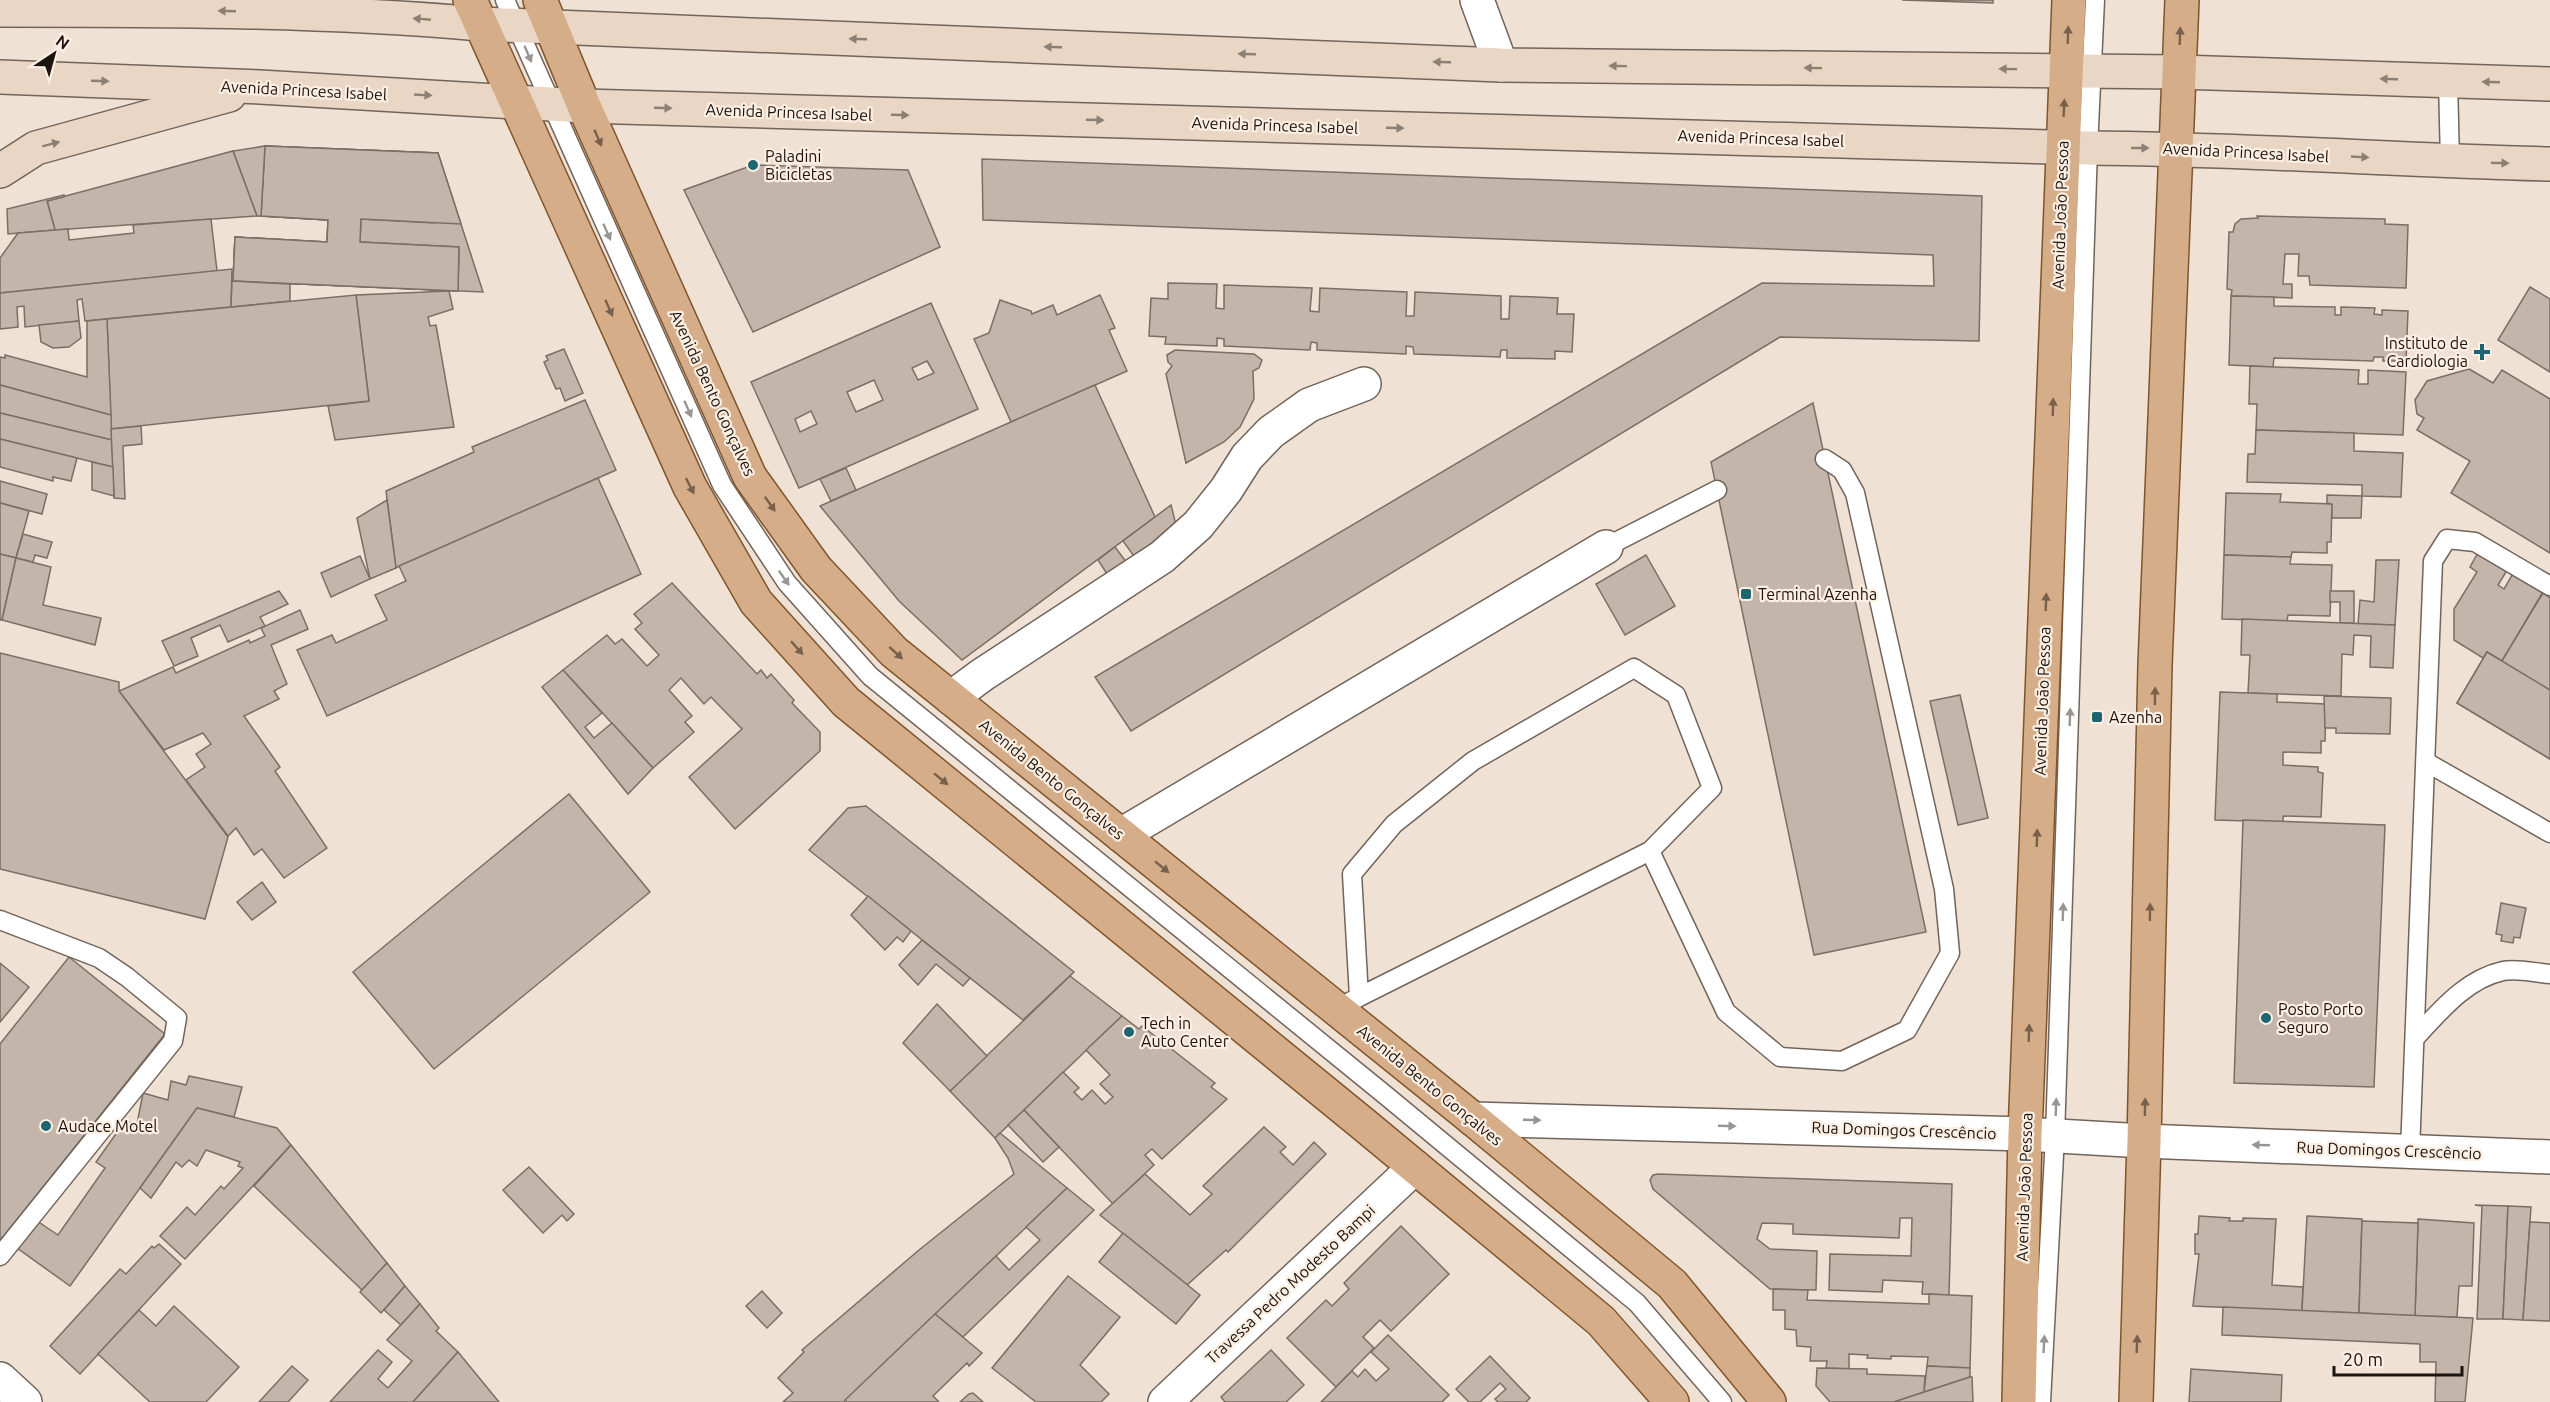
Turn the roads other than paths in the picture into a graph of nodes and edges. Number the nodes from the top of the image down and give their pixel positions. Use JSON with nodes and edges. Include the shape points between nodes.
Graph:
{"nodes":[{"id":1,"x":1477,"y":0,"type":"edge"},
{"id":2,"x":2069,"y":0,"type":"edge"},
{"id":3,"x":2095,"y":0,"type":"edge"},
{"id":4,"x":2182,"y":0,"type":"edge"},
{"id":5,"x":181,"y":5,"type":"edge"},
{"id":6,"x":0,"y":10,"type":"edge"},
{"id":7,"x":475,"y":12,"type":"edge"},
{"id":8,"x":510,"y":13,"type":"edge"},
{"id":9,"x":545,"y":13,"type":"edge"},
{"id":10,"x":1501,"y":65,"type":"junction"},
{"id":11,"x":2079,"y":71,"type":"junction"},
{"id":12,"x":2179,"y":72,"type":"junction"},
{"id":13,"x":0,"y":77,"type":"edge"},
{"id":14,"x":2448,"y":81,"type":"junction"},
{"id":15,"x":2550,"y":84,"type":"edge"},
{"id":16,"x":260,"y":87,"type":"junction"},
{"id":17,"x":516,"y":102,"type":"junction"},
{"id":18,"x":550,"y":104,"type":"junction"},
{"id":19,"x":584,"y":106,"type":"junction"},
{"id":20,"x":2075,"y":147,"type":"junction"},
{"id":21,"x":2176,"y":148,"type":"junction"},
{"id":22,"x":2450,"y":162,"type":"junction"},
{"id":23,"x":2550,"y":164,"type":"edge"},
{"id":24,"x":0,"y":171,"type":"edge"},
{"id":25,"x":1364,"y":384,"type":"dead end"},
{"id":26,"x":1825,"y":459,"type":"dead end"},
{"id":27,"x":1717,"y":490,"type":"dead end"},
{"id":28,"x":1606,"y":547,"type":"joint"},
{"id":29,"x":2550,"y":586,"type":"edge"},
{"id":30,"x":951,"y":698,"type":"junction"},
{"id":31,"x":2426,"y":762,"type":"junction"},
{"id":32,"x":2550,"y":833,"type":"edge"},
{"id":33,"x":1121,"y":835,"type":"junction"},
{"id":34,"x":1650,"y":851,"type":"junction"},
{"id":35,"x":0,"y":920,"type":"edge"},
{"id":36,"x":2550,"y":974,"type":"edge"},
{"id":37,"x":1348,"y":1003,"type":"junction"},
{"id":38,"x":2415,"y":1038,"type":"junction"},
{"id":39,"x":1473,"y":1119,"type":"junction"},
{"id":40,"x":2040,"y":1135,"type":"junction"},
{"id":41,"x":2144,"y":1141,"type":"junction"},
{"id":42,"x":2410,"y":1151,"type":"junction"},
{"id":43,"x":2550,"y":1158,"type":"edge"},
{"id":44,"x":1415,"y":1167,"type":"junction"},
{"id":45,"x":0,"y":1256,"type":"edge"},
{"id":46,"x":0,"y":1379,"type":"edge"},
{"id":47,"x":25,"y":1402,"type":"edge"},
{"id":48,"x":1165,"y":1402,"type":"edge"},
{"id":49,"x":1672,"y":1402,"type":"edge"},
{"id":50,"x":1722,"y":1402,"type":"edge"},
{"id":51,"x":1768,"y":1402,"type":"edge"},
{"id":52,"x":2019,"y":1402,"type":"edge"},
{"id":53,"x":2041,"y":1402,"type":"edge"},
{"id":54,"x":2136,"y":1402,"type":"edge"}],
"edges":[{"from":1,"to":10,"type":"street"},
{"from":11,"to":2,"type":"main road","name":"Avenida João Pessoa","one_way":true},
{"from":3,"to":11,"type":"lane"},
{"from":12,"to":4,"type":"main road","one_way":true},
{"from":5,"to":6,"type":"main road"},
{"from":7,"to":5,"type":"main road","one_way":true,"via":[[401,17]]},
{"from":7,"to":8,"type":"main road"},
{"from":7,"to":17,"type":"main road"},
{"from":8,"to":9,"type":"main road"},
{"from":8,"to":18,"type":"lane","one_way":true},
{"from":10,"to":9,"type":"main road","one_way":true},
{"from":9,"to":19,"type":"main road","name":"Avenida Bento Gonçalves"},
{"from":11,"to":10,"type":"main road","one_way":true},
{"from":11,"to":12,"type":"main road"},
{"from":20,"to":11,"type":"main road","name":"Avenida João Pessoa","one_way":true},
{"from":14,"to":12,"type":"main road","one_way":true},
{"from":12,"to":21,"type":"main road"},
{"from":13,"to":16,"type":"main road","name":"Avenida Princesa Isabel","one_way":true},
{"from":15,"to":14,"type":"main road","one_way":true},
{"from":14,"to":22,"type":"lane"},
{"from":16,"to":17,"type":"main road","name":"Avenida Princesa Isabel","one_way":true},
{"from":24,"to":16,"type":"main road","one_way":true,"via":[[36,148]]},
{"from":17,"to":18,"type":"main road","name":"Avenida Princesa Isabel"},
{"from":17,"to":44,"type":"main road","one_way":true,"via":[[690,487],[756,602],[846,702]]},
{"from":18,"to":19,"type":"main road","name":"Avenida Princesa Isabel"},
{"from":18,"to":50,"type":"lane","one_way":true,"via":[[722,485],[787,583],[870,676],[1637,1303]]},
{"from":19,"to":20,"type":"main road","name":"Avenida Princesa Isabel","one_way":true},
{"from":19,"to":30,"type":"main road","name":"Avenida Bento Gonçalves","one_way":true,"via":[[750,477],[816,569],[894,652]]},
{"from":20,"to":21,"type":"main road","name":"Avenida Princesa Isabel","one_way":true},
{"from":40,"to":20,"type":"main road","name":"Avenida João Pessoa","one_way":true},
{"from":21,"to":22,"type":"main road","name":"Avenida Princesa Isabel","one_way":true},
{"from":41,"to":21,"type":"main road","one_way":true,"via":[[2155,665]]},
{"from":22,"to":23,"type":"main road","name":"Avenida Princesa Isabel","one_way":true},
{"from":25,"to":30,"type":"street","via":[[1309,405],[1271,432],[1247,457],[1198,525],[1162,557]]},
{"from":26,"to":34,"type":"lane","via":[[1842,470],[1855,493],[1944,889],[1950,953],[1907,1030],[1842,1061],[1780,1057],[1726,1012]]},
{"from":27,"to":28,"type":"lane"},
{"from":28,"to":33,"type":"street"},
{"from":29,"to":31,"type":"lane","via":[[2475,542],[2447,539],[2433,561]]},
{"from":30,"to":33,"type":"main road","name":"Avenida Bento Gonçalves"},
{"from":31,"to":32,"type":"lane"},
{"from":31,"to":38,"type":"lane"},
{"from":33,"to":37,"type":"main road","name":"Avenida Bento Gonçalves","one_way":true},
{"from":34,"to":37,"type":"lane"},
{"from":34,"to":37,"type":"lane","via":[[1712,788],[1676,695],[1634,668],[1473,761],[1394,824],[1352,874]]},
{"from":35,"to":45,"type":"lane","via":[[99,958],[177,1018],[173,1041]]},
{"from":36,"to":38,"type":"lane","via":[[2505,971],[2480,979],[2455,996]]},
{"from":37,"to":39,"type":"main road","name":"Avenida Bento Gonçalves"},
{"from":38,"to":42,"type":"lane"},
{"from":39,"to":40,"type":"street","name":"Rua Domingos Crescêncio","one_way":true},
{"from":39,"to":51,"type":"main road","name":"Avenida Bento Gonçalves","via":[[1672,1284]]},
{"from":40,"to":41,"type":"street","name":"Rua Domingos Crescêncio","one_way":true},
{"from":40,"to":52,"type":"main road","name":"Avenida João Pessoa"},
{"from":53,"to":40,"type":"lane","one_way":true},
{"from":42,"to":41,"type":"street","name":"Rua Domingos Crescêncio","one_way":true},
{"from":54,"to":41,"type":"main road","one_way":true},
{"from":42,"to":43,"type":"street","name":"Rua Domingos Crescêncio"},
{"from":44,"to":48,"type":"street","name":"Travessa Pedro Modesto Bampi"},
{"from":44,"to":49,"type":"main road","via":[[1601,1321]]},
{"from":46,"to":47,"type":"street"}]}
